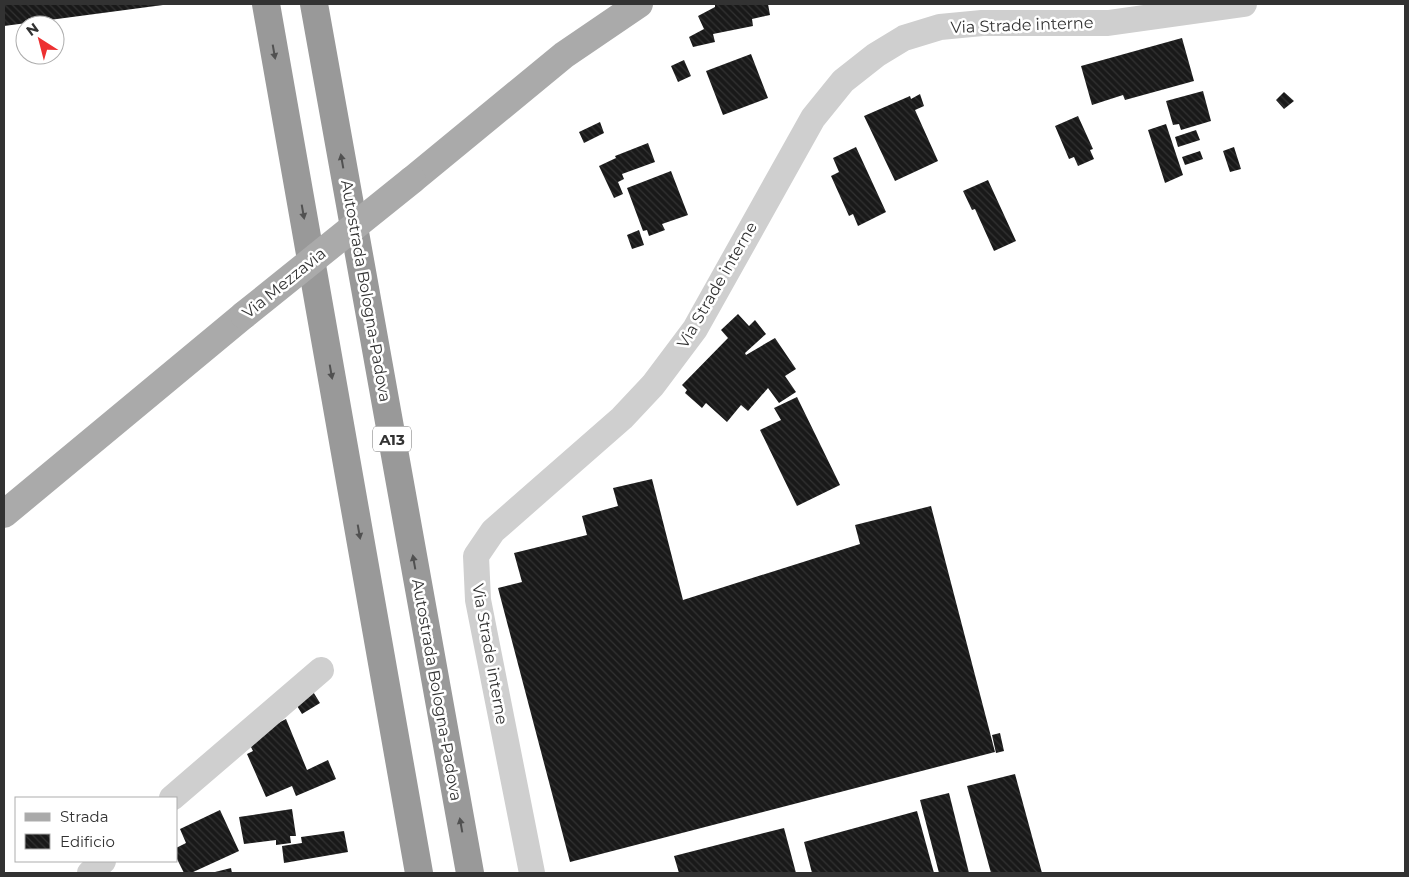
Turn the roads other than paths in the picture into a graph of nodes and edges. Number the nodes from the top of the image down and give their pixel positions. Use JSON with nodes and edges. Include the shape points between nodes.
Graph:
{"nodes":[{"id":1,"x":266,"y":4,"type":"edge"},
{"id":2,"x":314,"y":4,"type":"edge"},
{"id":3,"x":639,"y":4,"type":"edge"},
{"id":4,"x":1244,"y":4,"type":"edge"},
{"id":5,"x":4,"y":514,"type":"edge"},
{"id":6,"x":321,"y":670,"type":"dead end"},
{"id":7,"x":173,"y":797,"type":"edge"},
{"id":8,"x":102,"y":862,"type":"edge"},
{"id":9,"x":90,"y":873,"type":"edge"},
{"id":10,"x":419,"y":873,"type":"edge"},
{"id":11,"x":470,"y":873,"type":"edge"},
{"id":12,"x":532,"y":873,"type":"edge"}],
"edges":[{"from":1,"to":10,"type":"highway","one_way":true},
{"from":11,"to":2,"type":"highway","name":"Autostrada Bologna-Padova","number":"A13","one_way":true},
{"from":3,"to":5,"type":"main road","name":"Via Mezzavia","bridge":true,"via":[[564,54]]},
{"from":4,"to":12,"type":"street","name":"Via Strade interne","via":[[1108,22],[982,23],[940,27],[904,38],[876,55],[830,95],[782,171],[695,328],[654,385],[622,418],[493,531],[476,556],[478,600]]},
{"from":6,"to":7,"type":"street"},
{"from":8,"to":9,"type":"street"}]}
